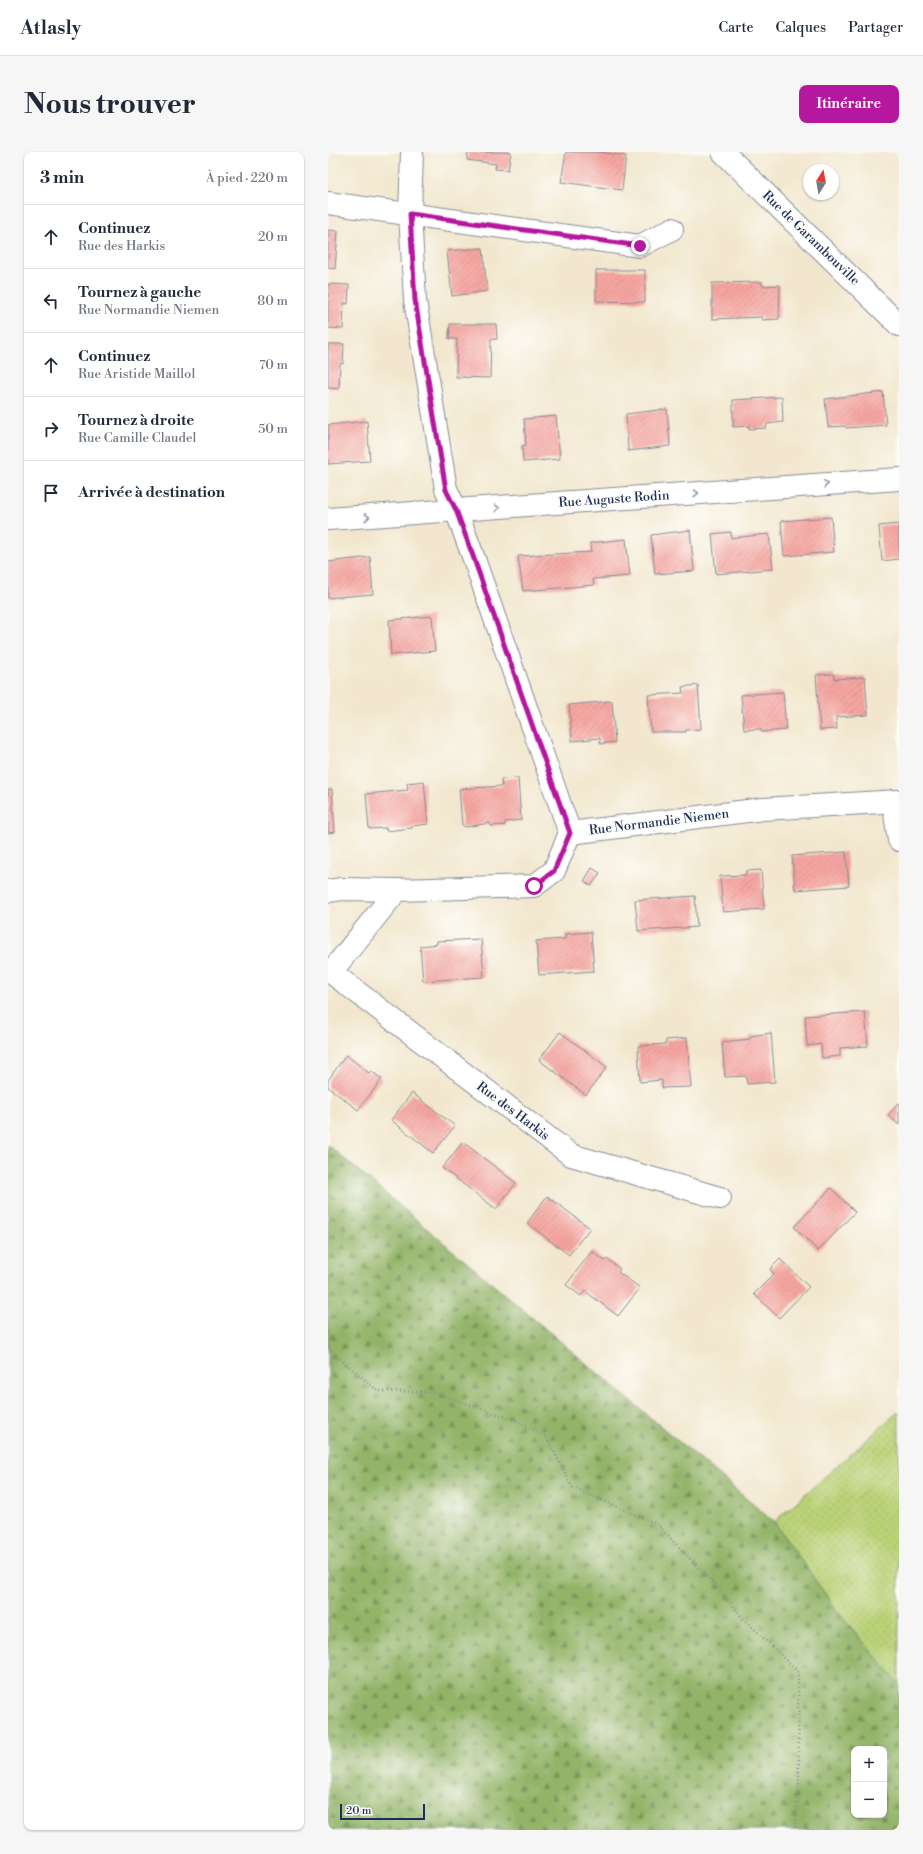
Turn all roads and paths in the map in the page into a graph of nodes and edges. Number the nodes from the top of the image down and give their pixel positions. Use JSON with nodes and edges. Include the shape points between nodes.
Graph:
{"nodes":[{"id":1,"x":412,"y":152,"type":"edge"},
{"id":2,"x":723,"y":152,"type":"edge"},
{"id":3,"x":328,"y":203,"type":"edge"},
{"id":4,"x":410,"y":214,"type":"junction"},
{"id":5,"x":672,"y":229,"type":"dead end"},
{"id":6,"x":899,"y":325,"type":"edge"},
{"id":7,"x":899,"y":479,"type":"edge"},
{"id":8,"x":456,"y":510,"type":"junction"},
{"id":9,"x":328,"y":519,"type":"edge"},
{"id":10,"x":896,"y":801,"type":"edge"},
{"id":11,"x":570,"y":833,"type":"junction"},
{"id":12,"x":899,"y":840,"type":"edge"},
{"id":13,"x":397,"y":890,"type":"junction"},
{"id":14,"x":328,"y":891,"type":"edge"},
{"id":15,"x":330,"y":971,"type":"edge"},
{"id":16,"x":720,"y":1198,"type":"dead end"},
{"id":17,"x":328,"y":1348,"type":"edge"},
{"id":18,"x":795,"y":1830,"type":"edge"}],
"edges":[{"from":1,"to":4,"type":"street"},
{"from":2,"to":6,"type":"street","name":"Rue de Garambouville"},
{"from":3,"to":4,"type":"street"},
{"from":4,"to":5,"type":"street","via":[[640,246]]},
{"from":4,"to":8,"type":"street","via":[[415,300],[446,490]]},
{"from":8,"to":7,"type":"street","name":"Rue Auguste Rodin","one_way":true},
{"from":9,"to":8,"type":"street","name":"Rue Auguste Rodin","one_way":true},
{"from":8,"to":11,"type":"street"},
{"from":10,"to":11,"type":"street","name":"Rue Normandie Niemen","via":[[763,809]]},
{"from":10,"to":12,"type":"street"},
{"from":11,"to":13,"type":"street","via":[[554,871],[534,886]]},
{"from":13,"to":14,"type":"street"},
{"from":13,"to":15,"type":"street","name":"Rue des Harkis"},
{"from":15,"to":16,"type":"street","name":"Rue des Harkis","via":[[571,1156]]},
{"from":17,"to":18,"type":"path","via":[[378,1391],[433,1392],[517,1421],[546,1436],[572,1487],[656,1524],[720,1590],[741,1616],[798,1672],[799,1788]]}]}
